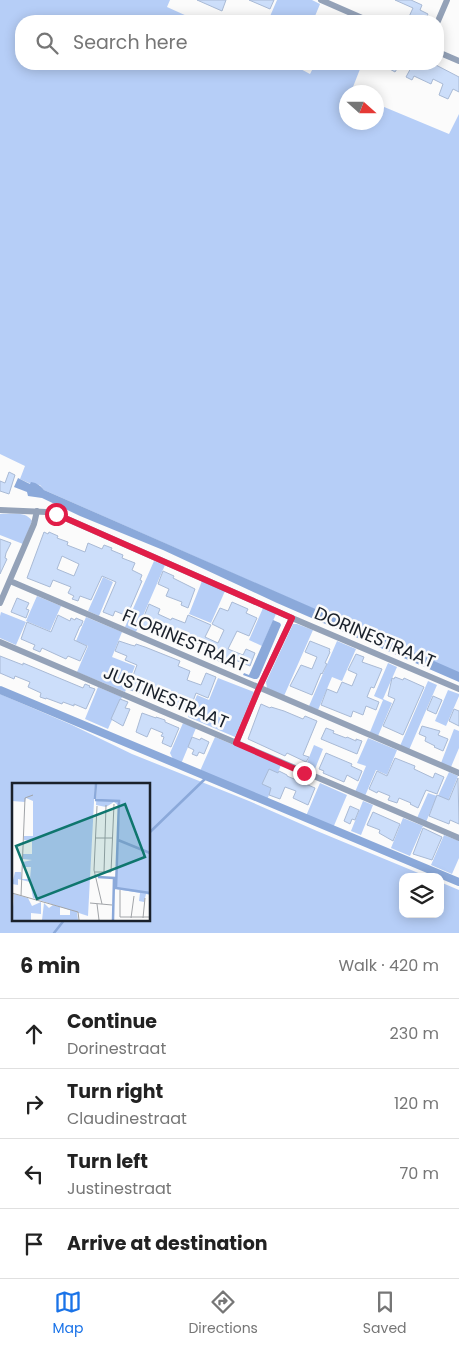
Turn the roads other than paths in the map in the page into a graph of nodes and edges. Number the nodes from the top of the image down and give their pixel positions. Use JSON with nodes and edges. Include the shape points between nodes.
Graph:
{"nodes":[{"id":1,"x":321,"y":0,"type":"edge"},
{"id":2,"x":447,"y":0,"type":"edge"},
{"id":3,"x":330,"y":2,"type":"edge"},
{"id":4,"x":357,"y":15,"type":"edge"},
{"id":5,"x":441,"y":15,"type":"edge"},
{"id":6,"x":444,"y":55,"type":"edge"},
{"id":7,"x":459,"y":61,"type":"edge"},
{"id":8,"x":0,"y":510,"type":"edge"},
{"id":9,"x":37,"y":511,"type":"junction"},
{"id":10,"x":10,"y":581,"type":"junction"},
{"id":11,"x":0,"y":603,"type":"edge"},
{"id":12,"x":292,"y":618,"type":"junction"},
{"id":13,"x":0,"y":642,"type":"edge"},
{"id":14,"x":259,"y":688,"type":"junction"},
{"id":15,"x":459,"y":689,"type":"edge"},
{"id":16,"x":236,"y":743,"type":"junction"},
{"id":17,"x":459,"y":773,"type":"edge"},
{"id":18,"x":459,"y":838,"type":"edge"}],
"edges":[{"from":1,"to":3,"type":"street"},
{"from":2,"to":5,"type":"street"},
{"from":3,"to":4,"type":"street"},
{"from":6,"to":7,"type":"street"},
{"from":8,"to":9,"type":"street","name":"DORINESTRAAT"},
{"from":9,"to":10,"type":"street"},
{"from":9,"to":12,"type":"street","name":"DORINESTRAAT","via":[[56,514]]},
{"from":10,"to":11,"type":"street"},
{"from":10,"to":14,"type":"street","name":"FLORINESTRAAT"},
{"from":12,"to":14,"type":"street"},
{"from":12,"to":15,"type":"street","name":"DORINESTRAAT"},
{"from":13,"to":16,"type":"street","name":"JUSTINESTRAAT"},
{"from":14,"to":16,"type":"street"},
{"from":14,"to":17,"type":"street","name":"FLORINESTRAAT"},
{"from":16,"to":18,"type":"street","name":"JUSTINESTRAAT"}]}
